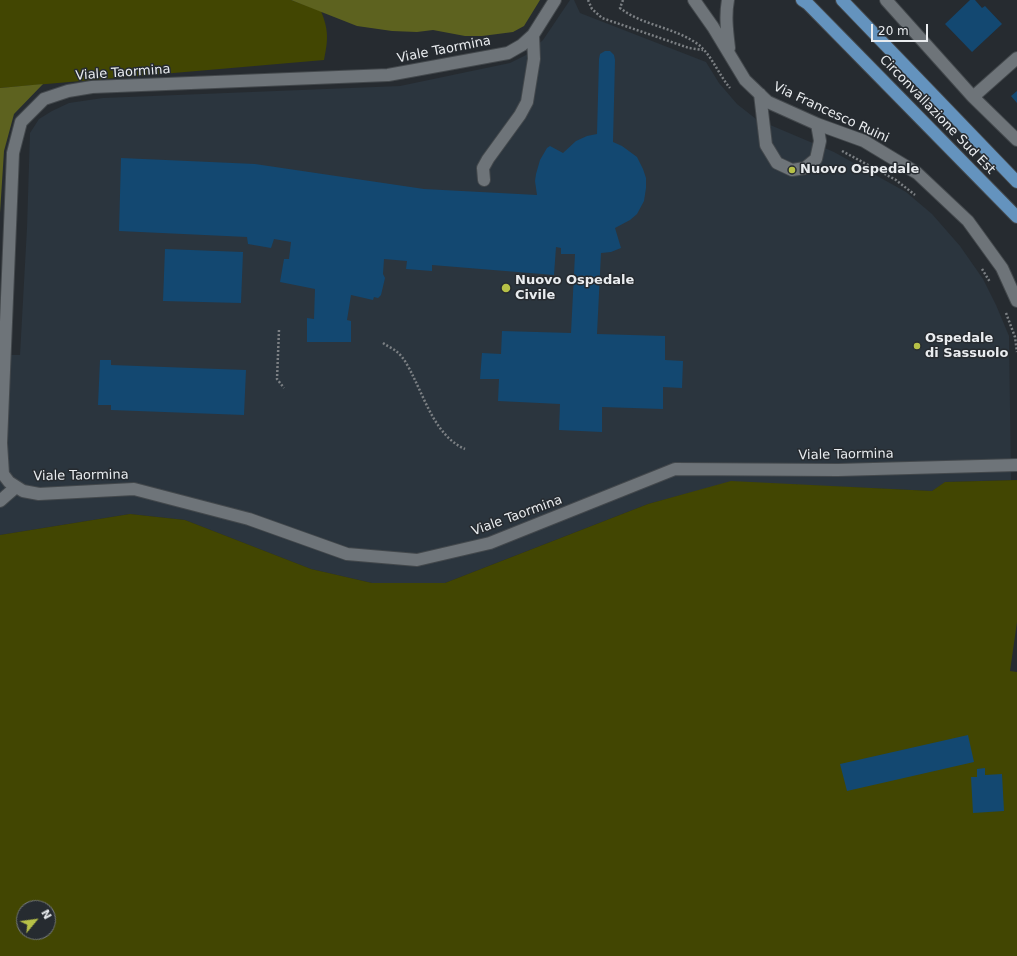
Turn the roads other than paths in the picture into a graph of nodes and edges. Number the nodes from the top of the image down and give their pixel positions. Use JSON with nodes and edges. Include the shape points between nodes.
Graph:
{"nodes":[{"id":1,"x":555,"y":0,"type":"edge"},
{"id":2,"x":694,"y":0,"type":"edge"},
{"id":3,"x":728,"y":0,"type":"edge"},
{"id":4,"x":802,"y":0,"type":"edge"},
{"id":5,"x":842,"y":0,"type":"edge"},
{"id":6,"x":886,"y":0,"type":"edge"},
{"id":7,"x":533,"y":35,"type":"junction"},
{"id":8,"x":730,"y":53,"type":"junction"},
{"id":9,"x":1017,"y":58,"type":"edge"},
{"id":10,"x":760,"y":94,"type":"junction"},
{"id":11,"x":973,"y":97,"type":"junction"},
{"id":12,"x":816,"y":124,"type":"junction"},
{"id":13,"x":1017,"y":140,"type":"edge"},
{"id":14,"x":484,"y":180,"type":"dead end"},
{"id":15,"x":1017,"y":182,"type":"edge"},
{"id":16,"x":1017,"y":218,"type":"edge"},
{"id":17,"x":1017,"y":301,"type":"edge"},
{"id":18,"x":1017,"y":465,"type":"edge"},
{"id":19,"x":16,"y":487,"type":"junction"},
{"id":20,"x":0,"y":501,"type":"edge"}],
"edges":[{"from":1,"to":7,"type":"street","name":"Viale Taormina"},
{"from":2,"to":8,"type":"street"},
{"from":3,"to":8,"type":"street","via":[[726,27]]},
{"from":4,"to":16,"type":"main road","name":"Circonvallazione Sud Est"},
{"from":5,"to":15,"type":"main road","name":"Circonvallazione Sud Est"},
{"from":6,"to":11,"type":"street"},
{"from":7,"to":14,"type":"street","via":[[534,59],[527,102],[488,158],[484,168]]},
{"from":7,"to":19,"type":"street","name":"Viale Taormina","via":[[508,53],[388,75],[92,87],[44,99],[21,122],[13,153],[1,443],[3,474]]},
{"from":8,"to":10,"type":"street","name":"Via Francesco Ruini","via":[[744,80]]},
{"from":9,"to":11,"type":"street"},
{"from":10,"to":12,"type":"street","name":"Via Francesco Ruini","via":[[768,102]]},
{"from":10,"to":12,"type":"street","via":[[766,145],[777,163],[792,170],[805,168],[816,159],[820,141]]},
{"from":11,"to":13,"type":"street"},
{"from":12,"to":17,"type":"street","name":"Via Francesco Ruini","via":[[864,141],[917,173],[968,221],[1002,268]]},
{"from":18,"to":19,"type":"street","name":"Viale Taormina","via":[[838,470],[675,469],[490,544],[416,560],[347,554],[249,519],[134,489],[39,494]]},
{"from":19,"to":20,"type":"street"}]}
